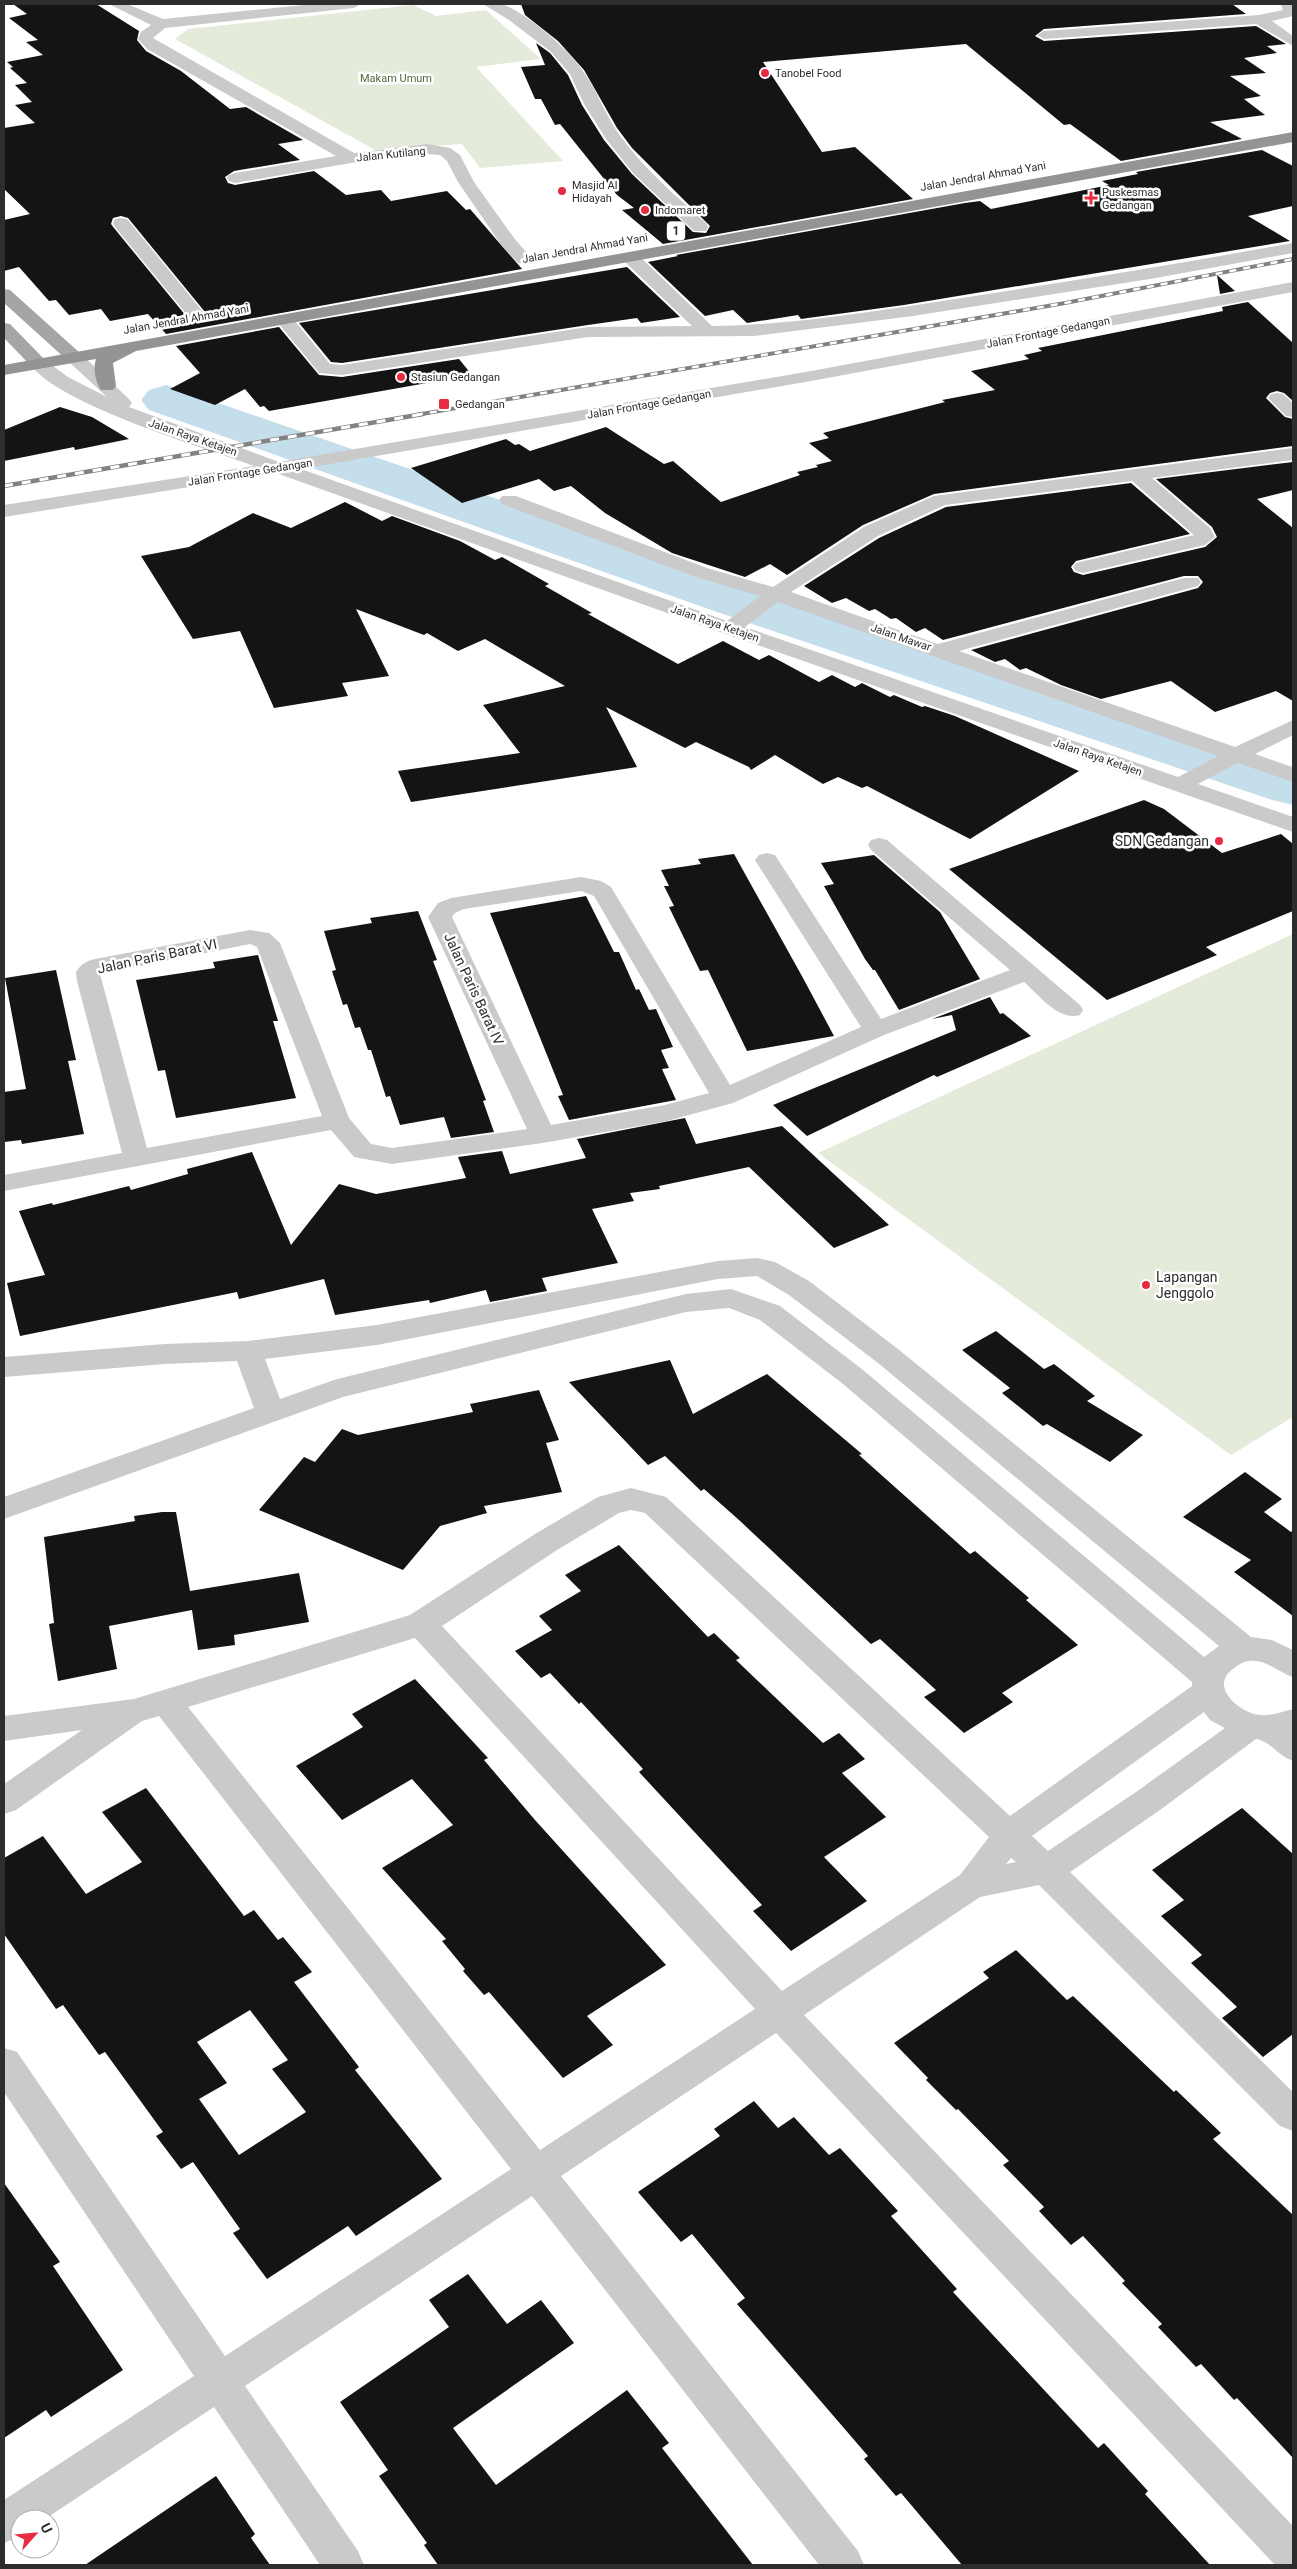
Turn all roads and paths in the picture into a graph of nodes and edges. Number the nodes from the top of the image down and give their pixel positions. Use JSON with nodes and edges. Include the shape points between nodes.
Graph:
{"nodes":[{"id":1,"x":116,"y":4,"type":"edge"},
{"id":2,"x":354,"y":4,"type":"edge"},
{"id":3,"x":490,"y":4,"type":"edge"},
{"id":4,"x":1288,"y":4,"type":"edge"},
{"id":5,"x":1259,"y":19,"type":"junction"},
{"id":6,"x":161,"y":24,"type":"junction"},
{"id":7,"x":1044,"y":35,"type":"dead end"},
{"id":8,"x":1293,"y":42,"type":"edge"},
{"id":9,"x":1293,"y":121,"type":"edge"},
{"id":10,"x":1293,"y":137,"type":"edge"},
{"id":11,"x":351,"y":158,"type":"junction"},
{"id":12,"x":1070,"y":161,"type":"dead end"},
{"id":13,"x":234,"y":178,"type":"dead end"},
{"id":14,"x":121,"y":223,"type":"dead end"},
{"id":15,"x":720,"y":224,"type":"dead end"},
{"id":16,"x":700,"y":227,"type":"junction"},
{"id":17,"x":680,"y":231,"type":"dead end"},
{"id":18,"x":1293,"y":248,"type":"edge"},
{"id":19,"x":544,"y":255,"type":"dead end"},
{"id":20,"x":630,"y":257,"type":"junction"},
{"id":21,"x":524,"y":258,"type":"junction"},
{"id":22,"x":505,"y":262,"type":"dead end"},
{"id":23,"x":1293,"y":287,"type":"edge"},
{"id":24,"x":4,"y":294,"type":"edge"},
{"id":25,"x":217,"y":314,"type":"dead end"},
{"id":26,"x":198,"y":317,"type":"junction"},
{"id":27,"x":284,"y":319,"type":"junction"},
{"id":28,"x":180,"y":320,"type":"dead end"},
{"id":29,"x":4,"y":328,"type":"edge"},
{"id":30,"x":709,"y":333,"type":"junction"},
{"id":31,"x":77,"y":339,"type":"dead end"},
{"id":32,"x":164,"y":341,"type":"junction"},
{"id":33,"x":59,"y":342,"type":"junction"},
{"id":34,"x":24,"y":348,"type":"junction"},
{"id":35,"x":4,"y":352,"type":"edge"},
{"id":36,"x":74,"y":357,"type":"junction"},
{"id":37,"x":39,"y":364,"type":"junction"},
{"id":38,"x":4,"y":370,"type":"edge"},
{"id":39,"x":107,"y":386,"type":"junction"},
{"id":40,"x":1277,"y":398,"type":"dead end"},
{"id":41,"x":1293,"y":412,"type":"edge"},
{"id":42,"x":138,"y":418,"type":"junction"},
{"id":43,"x":1293,"y":454,"type":"edge"},
{"id":44,"x":278,"y":468,"type":"junction"},
{"id":45,"x":1138,"y":476,"type":"junction"},
{"id":46,"x":510,"y":500,"type":"dead end"},
{"id":47,"x":4,"y":511,"type":"edge"},
{"id":48,"x":1083,"y":567,"type":"dead end"},
{"id":49,"x":1191,"y":582,"type":"dead end"},
{"id":50,"x":769,"y":598,"type":"junction"},
{"id":51,"x":735,"y":624,"type":"junction"},
{"id":52,"x":939,"y":650,"type":"junction"},
{"id":53,"x":1293,"y":726,"type":"edge"},
{"id":54,"x":1229,"y":759,"type":"junction"},
{"id":55,"x":1293,"y":775,"type":"edge"},
{"id":56,"x":1184,"y":783,"type":"junction"},
{"id":57,"x":1293,"y":825,"type":"edge"},
{"id":58,"x":878,"y":845,"type":"dead end"},
{"id":59,"x":767,"y":860,"type":"dead end"},
{"id":60,"x":1028,"y":972,"type":"junction"},
{"id":61,"x":1072,"y":1010,"type":"dead end"},
{"id":62,"x":875,"y":1030,"type":"junction"},
{"id":63,"x":724,"y":1097,"type":"junction"},
{"id":64,"x":337,"y":1121,"type":"junction"},
{"id":65,"x":543,"y":1136,"type":"junction"},
{"id":66,"x":137,"y":1158,"type":"junction"},
{"id":67,"x":4,"y":1183,"type":"edge"},
{"id":68,"x":248,"y":1351,"type":"junction"},
{"id":69,"x":888,"y":1356,"type":"junction"},
{"id":70,"x":4,"y":1368,"type":"edge"},
{"id":71,"x":853,"y":1377,"type":"junction"},
{"id":72,"x":270,"y":1412,"type":"junction"},
{"id":73,"x":4,"y":1508,"type":"edge"},
{"id":74,"x":421,"y":1624,"type":"junction"},
{"id":75,"x":1246,"y":1650,"type":"junction"},
{"id":76,"x":1288,"y":1654,"type":"edge"},
{"id":77,"x":1208,"y":1684,"type":"junction"},
{"id":78,"x":150,"y":1707,"type":"junction"},
{"id":79,"x":4,"y":1728,"type":"edge"},
{"id":80,"x":1277,"y":1731,"type":"edge"},
{"id":81,"x":4,"y":1801,"type":"edge"},
{"id":82,"x":1008,"y":1836,"type":"junction"},
{"id":83,"x":1046,"y":1870,"type":"junction"},
{"id":84,"x":972,"y":1885,"type":"junction"},
{"id":85,"x":780,"y":2012,"type":"junction"},
{"id":86,"x":4,"y":2063,"type":"edge"},
{"id":87,"x":1293,"y":2114,"type":"edge"},
{"id":88,"x":536,"y":2173,"type":"junction"},
{"id":89,"x":220,"y":2382,"type":"junction"},
{"id":90,"x":4,"y":2523,"type":"edge"},
{"id":91,"x":1293,"y":2555,"type":"edge"},
{"id":92,"x":344,"y":2565,"type":"edge"},
{"id":93,"x":844,"y":2565,"type":"edge"}],
"edges":[{"from":1,"to":6,"type":"street"},
{"from":2,"to":6,"type":"street"},
{"from":3,"to":16,"type":"street","via":[[514,17],[556,49],[577,73],[614,139],[639,170]]},
{"from":4,"to":5,"type":"street","via":[[1292,11],[1287,14]]},
{"from":5,"to":7,"type":"street"},
{"from":5,"to":8,"type":"street"},
{"from":6,"to":11,"type":"street","via":[[146,35],[145,39],[152,46]]},
{"from":9,"to":12,"type":"highway"},
{"from":10,"to":20,"type":"highway","name":"Jalan Jendral Ahmad Yani","number":"1"},
{"from":11,"to":13,"type":"street","name":"Jalan Kutilang"},
{"from":11,"to":21,"type":"street","name":"Jalan Kutilang","via":[[427,149],[444,151],[454,158],[466,182],[508,242]]},
{"from":14,"to":26,"type":"street"},
{"from":15,"to":16,"type":"highway","number":"1"},
{"from":16,"to":17,"type":"highway","number":"1"},
{"from":18,"to":30,"type":"street","via":[[913,311],[754,331]]},
{"from":19,"to":21,"type":"highway","name":"Jalan Jendral Ahmad Yani"},
{"from":20,"to":27,"type":"highway","name":"Jalan Jendral Ahmad Yani","number":"1"},
{"from":20,"to":30,"type":"street"},
{"from":21,"to":22,"type":"highway","name":"Jalan Jendral Ahmad Yani"},
{"from":23,"to":44,"type":"street","name":"Jalan Frontage Gedangan","via":[[858,368]]},
{"from":24,"to":33,"type":"main road"},
{"from":25,"to":26,"type":"highway","name":"Jalan Jendral Ahmad Yani"},
{"from":26,"to":28,"type":"highway","name":"Jalan Jendral Ahmad Yani"},
{"from":27,"to":30,"type":"street","via":[[325,369],[332,370],[588,332]]},
{"from":27,"to":32,"type":"highway","name":"Jalan Jendral Ahmad Yani","number":"1"},
{"from":29,"to":34,"type":"main road"},
{"from":31,"to":33,"type":"highway"},
{"from":32,"to":36,"type":"highway","name":"Jalan Jendral Ahmad Yani","number":"1"},
{"from":32,"to":39,"type":"highway","via":[[104,360]]},
{"from":33,"to":34,"type":"highway"},
{"from":33,"to":36,"type":"main road"},
{"from":34,"to":35,"type":"highway"},
{"from":34,"to":37,"type":"main road"},
{"from":36,"to":37,"type":"highway","name":"Jalan Jendral Ahmad Yani","number":"1"},
{"from":36,"to":39,"type":"street","name":"Jalan Raya Ketajen"},
{"from":37,"to":38,"type":"highway","number":"1"},
{"from":37,"to":42,"type":"street","name":"Jalan Raya Ketajen","via":[[94,400]]},
{"from":39,"to":42,"type":"street","name":"Jalan Raya Ketajen"},
{"from":40,"to":41,"type":"street"},
{"from":42,"to":44,"type":"street","name":"Jalan Raya Ketajen"},
{"from":43,"to":45,"type":"street"},
{"from":44,"to":47,"type":"street","name":"Jalan Frontage Gedangan"},
{"from":44,"to":51,"type":"street","name":"Jalan Raya Ketajen"},
{"from":45,"to":48,"type":"street","via":[[1205,537]]},
{"from":45,"to":50,"type":"street","via":[[941,500],[903,514],[864,534]]},
{"from":46,"to":50,"type":"street","name":"Jalan Mawar"},
{"from":49,"to":52,"type":"street"},
{"from":50,"to":51,"type":"street"},
{"from":50,"to":52,"type":"street","name":"Jalan Mawar"},
{"from":51,"to":56,"type":"street","name":"Jalan Raya Ketajen"},
{"from":52,"to":54,"type":"street","name":"Jalan Mawar"},
{"from":53,"to":54,"type":"street"},
{"from":54,"to":55,"type":"street","name":"Jalan Mawar"},
{"from":54,"to":56,"type":"street"},
{"from":56,"to":57,"type":"street","name":"Jalan Raya Ketajen"},
{"from":58,"to":60,"type":"street"},
{"from":59,"to":62,"type":"street"},
{"from":60,"to":61,"type":"street"},
{"from":60,"to":62,"type":"street"},
{"from":62,"to":63,"type":"street"},
{"from":63,"to":65,"type":"street","via":[[667,1113]]},
{"from":63,"to":65,"type":"street","name":"Jalan Paris Barat IV","via":[[603,892],[581,884],[459,903],[446,908],[440,917]]},
{"from":64,"to":65,"type":"street","via":[[362,1151],[375,1155],[392,1156]]},
{"from":64,"to":66,"type":"street"},
{"from":64,"to":66,"type":"street","name":"Jalan Paris Barat VI","via":[[268,942],[250,937],[95,966],[88,972]]},
{"from":66,"to":67,"type":"street"},
{"from":68,"to":69,"type":"street","via":[[377,1335],[718,1270],[757,1267],[774,1272],[799,1288]]},
{"from":68,"to":70,"type":"street","via":[[165,1354]]},
{"from":68,"to":72,"type":"street"},
{"from":69,"to":71,"type":"street"},
{"from":69,"to":75,"type":"street"},
{"from":71,"to":72,"type":"street","via":[[770,1313],[740,1300],[716,1299],[686,1303],[337,1389]]},
{"from":71,"to":77,"type":"street"},
{"from":72,"to":73,"type":"street"},
{"from":74,"to":78,"type":"street"},
{"from":74,"to":82,"type":"street","via":[[609,1505],[631,1499],[655,1505]]},
{"from":74,"to":85,"type":"street"},
{"from":75,"to":76,"type":"street"},
{"from":75,"to":77,"type":"street","via":[[1228,1654],[1215,1664]]},
{"from":77,"to":80,"type":"street","via":[[1217,1707],[1232,1719]]},
{"from":77,"to":82,"type":"street"},
{"from":78,"to":79,"type":"street"},
{"from":78,"to":81,"type":"street"},
{"from":78,"to":88,"type":"street"},
{"from":80,"to":83,"type":"street","via":[[1148,1801]]},
{"from":82,"to":83,"type":"street"},
{"from":82,"to":84,"type":"street"},
{"from":83,"to":84,"type":"street"},
{"from":83,"to":87,"type":"street"},
{"from":84,"to":85,"type":"street"},
{"from":85,"to":88,"type":"street"},
{"from":85,"to":91,"type":"street"},
{"from":86,"to":89,"type":"street"},
{"from":88,"to":89,"type":"street"},
{"from":88,"to":93,"type":"street"},
{"from":89,"to":90,"type":"street"},
{"from":89,"to":92,"type":"street"}]}
